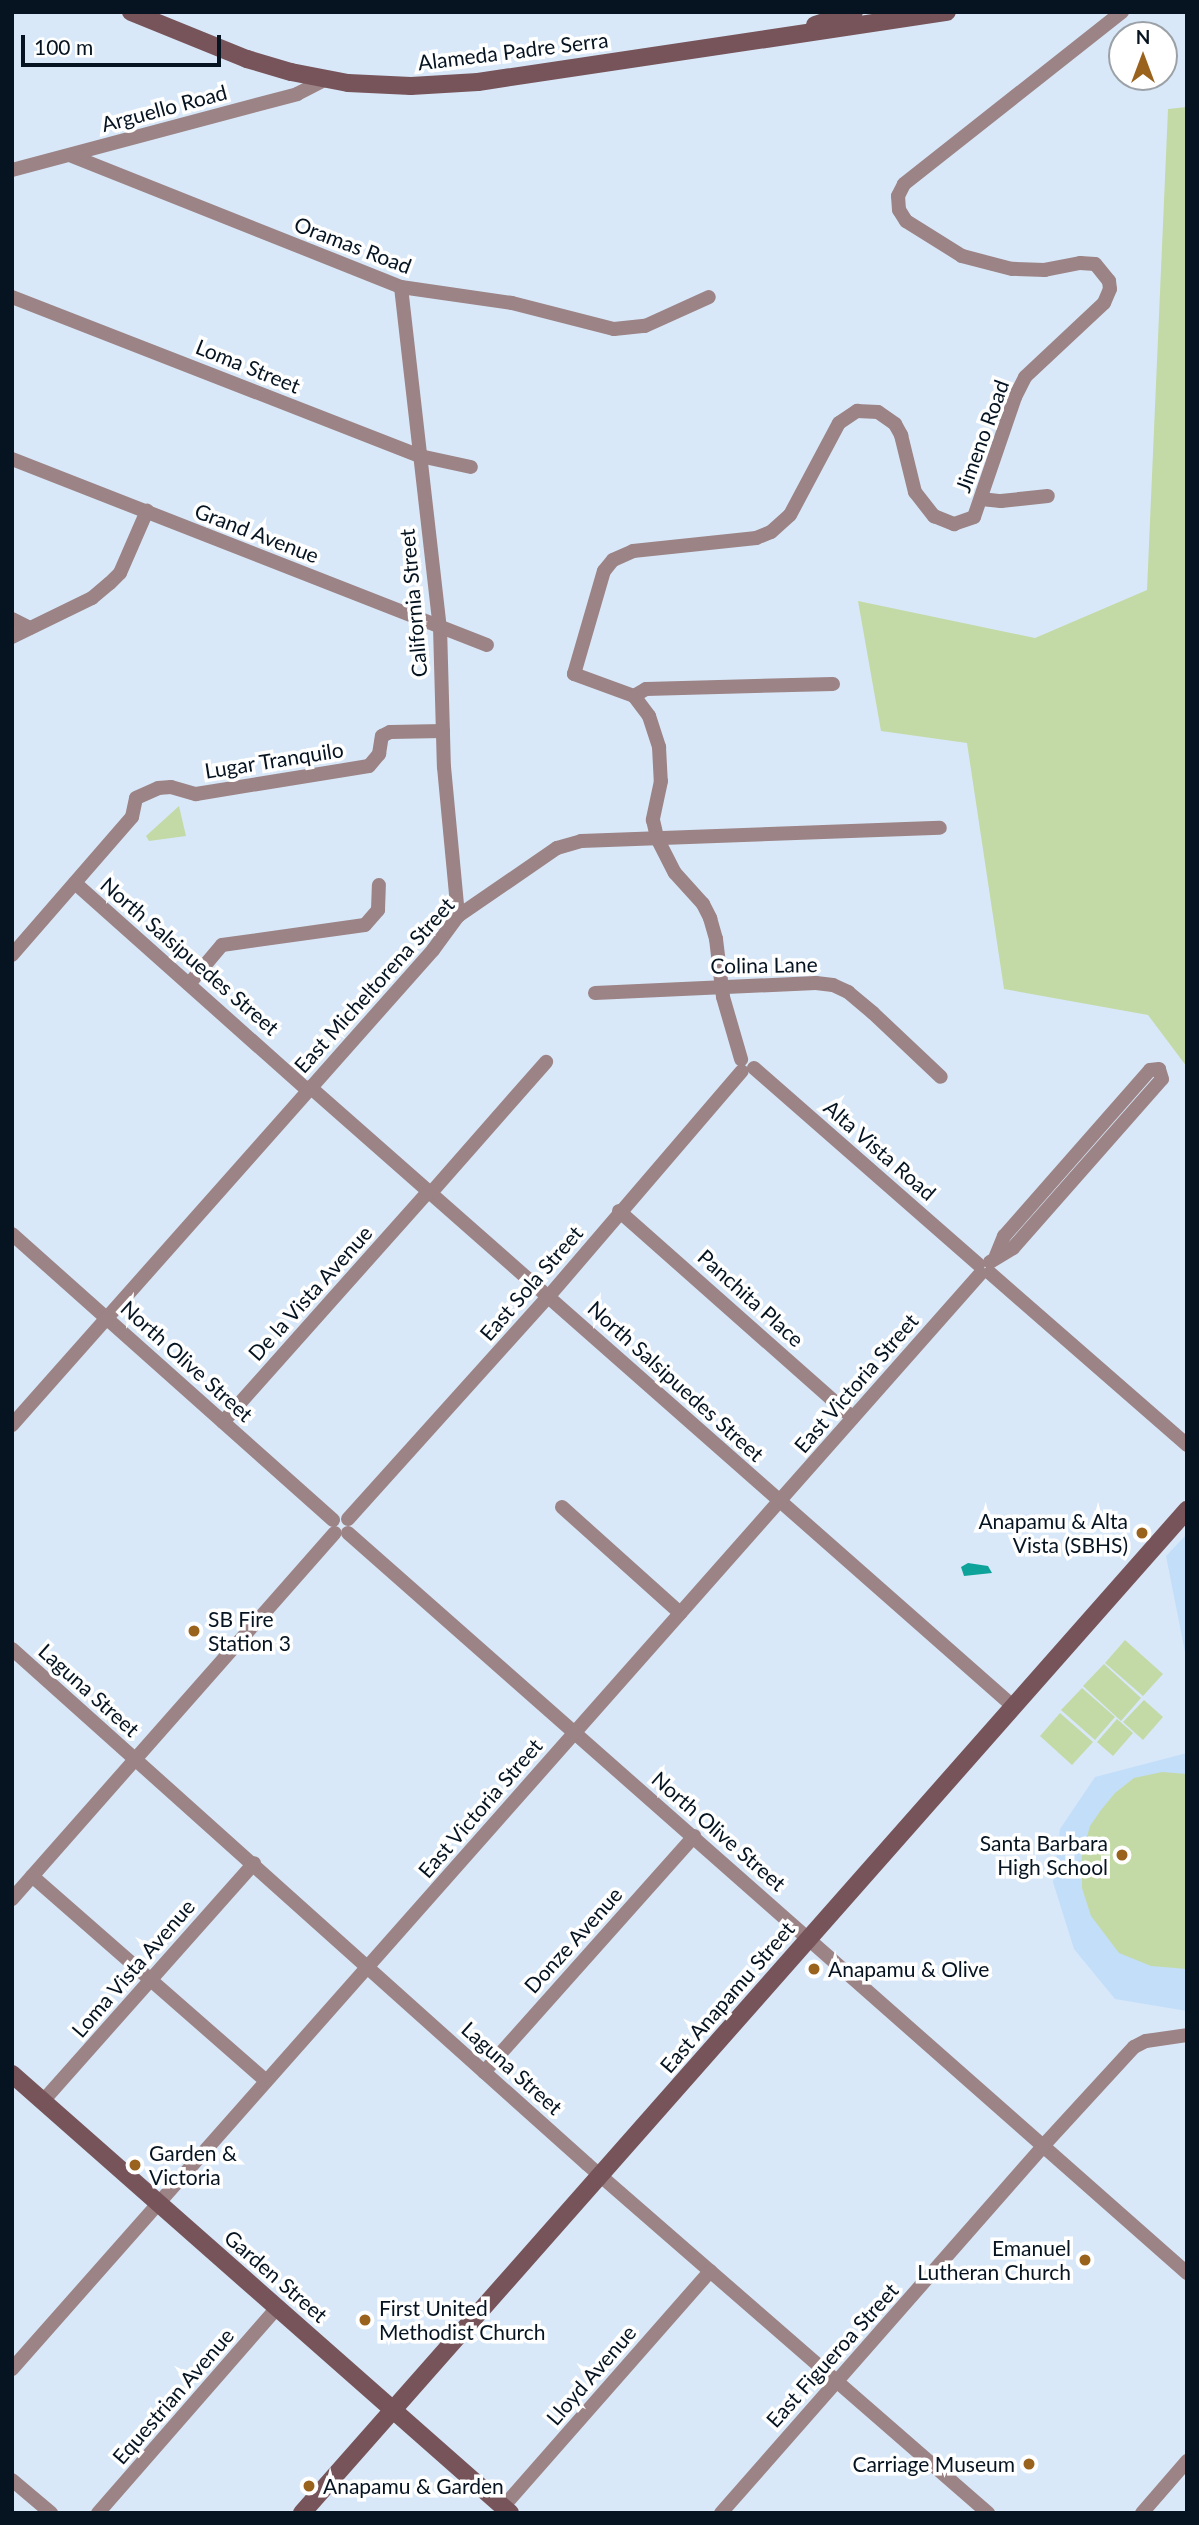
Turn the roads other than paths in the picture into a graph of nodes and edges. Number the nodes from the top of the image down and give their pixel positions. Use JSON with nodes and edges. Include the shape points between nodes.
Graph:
{"nodes":[{"id":1,"x":131,"y":12,"type":"edge"},
{"id":2,"x":854,"y":12,"type":"edge"},
{"id":3,"x":947,"y":12,"type":"edge"},
{"id":4,"x":1122,"y":12,"type":"edge"},
{"id":5,"x":785,"y":36,"type":"junction"},
{"id":6,"x":324,"y":80,"type":"junction"},
{"id":7,"x":72,"y":156,"type":"junction"},
{"id":8,"x":12,"y":170,"type":"edge"},
{"id":9,"x":401,"y":287,"type":"junction"},
{"id":10,"x":12,"y":297,"type":"edge"},
{"id":11,"x":709,"y":297,"type":"dead end"},
{"id":12,"x":420,"y":456,"type":"junction"},
{"id":13,"x":12,"y":459,"type":"edge"},
{"id":14,"x":471,"y":467,"type":"dead end"},
{"id":15,"x":1048,"y":496,"type":"dead end"},
{"id":16,"x":981,"y":499,"type":"junction"},
{"id":17,"x":147,"y":512,"type":"junction"},
{"id":18,"x":12,"y":619,"type":"edge"},
{"id":19,"x":440,"y":627,"type":"junction"},
{"id":20,"x":30,"y":628,"type":"junction"},
{"id":21,"x":12,"y":637,"type":"edge"},
{"id":22,"x":487,"y":645,"type":"dead end"},
{"id":23,"x":833,"y":684,"type":"dead end"},
{"id":24,"x":634,"y":696,"type":"junction"},
{"id":25,"x":443,"y":731,"type":"junction"},
{"id":26,"x":940,"y":828,"type":"dead end"},
{"id":27,"x":657,"y":838,"type":"junction"},
{"id":28,"x":75,"y":883,"type":"junction"},
{"id":29,"x":379,"y":886,"type":"dead end"},
{"id":30,"x":458,"y":916,"type":"junction"},
{"id":31,"x":12,"y":955,"type":"edge"},
{"id":32,"x":189,"y":984,"type":"junction"},
{"id":33,"x":721,"y":986,"type":"junction"},
{"id":34,"x":595,"y":993,"type":"dead end"},
{"id":35,"x":546,"y":1062,"type":"dead end"},
{"id":36,"x":746,"y":1066,"type":"junction"},
{"id":37,"x":941,"y":1077,"type":"dead end"},
{"id":38,"x":309,"y":1089,"type":"junction"},
{"id":39,"x":429,"y":1193,"type":"junction"},
{"id":40,"x":619,"y":1211,"type":"junction"},
{"id":41,"x":12,"y":1234,"type":"edge"},
{"id":42,"x":987,"y":1266,"type":"junction"},
{"id":43,"x":549,"y":1296,"type":"junction"},
{"id":44,"x":107,"y":1318,"type":"junction"},
{"id":45,"x":853,"y":1418,"type":"junction"},
{"id":46,"x":223,"y":1422,"type":"junction"},
{"id":47,"x":12,"y":1426,"type":"edge"},
{"id":48,"x":1187,"y":1446,"type":"edge"},
{"id":49,"x":780,"y":1501,"type":"junction"},
{"id":50,"x":562,"y":1507,"type":"dead end"},
{"id":51,"x":1187,"y":1510,"type":"edge"},
{"id":52,"x":341,"y":1526,"type":"junction"},
{"id":53,"x":680,"y":1613,"type":"junction"},
{"id":54,"x":12,"y":1649,"type":"edge"},
{"id":55,"x":1014,"y":1707,"type":"junction"},
{"id":56,"x":574,"y":1732,"type":"junction"},
{"id":57,"x":136,"y":1759,"type":"junction"},
{"id":58,"x":694,"y":1836,"type":"junction"},
{"id":59,"x":254,"y":1863,"type":"junction"},
{"id":60,"x":32,"y":1877,"type":"junction"},
{"id":61,"x":12,"y":1899,"type":"edge"},
{"id":62,"x":809,"y":1938,"type":"junction"},
{"id":63,"x":368,"y":1967,"type":"junction"},
{"id":64,"x":150,"y":1980,"type":"junction"},
{"id":65,"x":1187,"y":2035,"type":"edge"},
{"id":66,"x":484,"y":2072,"type":"junction"},
{"id":67,"x":12,"y":2074,"type":"edge"},
{"id":68,"x":266,"y":2081,"type":"junction"},
{"id":69,"x":43,"y":2101,"type":"junction"},
{"id":70,"x":1043,"y":2146,"type":"junction"},
{"id":71,"x":600,"y":2175,"type":"junction"},
{"id":72,"x":158,"y":2203,"type":"junction"},
{"id":73,"x":710,"y":2271,"type":"junction"},
{"id":74,"x":1187,"y":2273,"type":"edge"},
{"id":75,"x":278,"y":2307,"type":"junction"},
{"id":76,"x":12,"y":2370,"type":"edge"},
{"id":77,"x":837,"y":2380,"type":"junction"},
{"id":78,"x":393,"y":2409,"type":"junction"},
{"id":79,"x":1187,"y":2461,"type":"edge"},
{"id":80,"x":12,"y":2480,"type":"edge"},
{"id":81,"x":506,"y":2510,"type":"edge"},
{"id":82,"x":51,"y":2513,"type":"edge"},
{"id":83,"x":98,"y":2513,"type":"edge"},
{"id":84,"x":302,"y":2513,"type":"edge"},
{"id":85,"x":721,"y":2513,"type":"edge"},
{"id":86,"x":989,"y":2513,"type":"edge"},
{"id":87,"x":1142,"y":2513,"type":"edge"}],
"edges":[{"from":1,"to":6,"type":"street","name":"Alameda Padre Serra","via":[[247,59]]},
{"from":2,"to":5,"type":"street","name":"Alameda Padre Serra"},
{"from":3,"to":5,"type":"street","name":"Alameda Padre Serra"},
{"from":4,"to":16,"type":"street","name":"Jimeno Road","via":[[904,184],[898,196],[906,221],[962,256],[1012,269],[1095,264],[1109,281],[1104,303],[1025,377]]},
{"from":5,"to":6,"type":"street","name":"Alameda Padre Serra","via":[[462,84],[393,86]]},
{"from":6,"to":7,"type":"street","name":"Arguello Road","via":[[297,94]]},
{"from":7,"to":8,"type":"street","name":"Arguello Road"},
{"from":7,"to":9,"type":"street","name":"Oramas Road"},
{"from":9,"to":11,"type":"street","name":"Oramas Road","via":[[512,303],[614,329],[645,326]]},
{"from":9,"to":12,"type":"street","name":"California Street"},
{"from":10,"to":12,"type":"street","name":"Loma Street"},
{"from":12,"to":14,"type":"street","name":"Loma Street"},
{"from":12,"to":19,"type":"street","name":"California Street"},
{"from":13,"to":17,"type":"street","name":"Grand Avenue"},
{"from":15,"to":16,"type":"street"},
{"from":16,"to":24,"type":"street","name":"Jimeno Road","via":[[968,521],[941,521],[915,492],[895,424],[871,410],[850,414],[835,430],[790,514],[772,531],[756,537],[626,552],[604,571],[574,674]]},
{"from":17,"to":19,"type":"street","name":"Grand Avenue"},
{"from":17,"to":20,"type":"street","via":[[120,573],[110,583],[92,598]]},
{"from":18,"to":20,"type":"street"},
{"from":19,"to":22,"type":"street","name":"Grand Avenue"},
{"from":19,"to":25,"type":"street","name":"California Street"},
{"from":20,"to":21,"type":"street"},
{"from":23,"to":24,"type":"street","via":[[646,689]]},
{"from":24,"to":27,"type":"street","via":[[649,716],[659,747],[661,781],[653,820]]},
{"from":25,"to":28,"type":"street","name":"Lugar Tranquilo","via":[[390,732],[382,736],[379,754],[369,766],[196,794],[158,788],[136,798],[132,817]]},
{"from":25,"to":30,"type":"street","name":"California Street"},
{"from":26,"to":27,"type":"street","name":"East Micheltorena Street"},
{"from":27,"to":30,"type":"street","name":"East Micheltorena Street","via":[[582,841],[557,848]]},
{"from":27,"to":33,"type":"street","via":[[675,873],[710,918]]},
{"from":28,"to":31,"type":"street"},
{"from":28,"to":32,"type":"street","name":"North Salsipuedes Street"},
{"from":29,"to":32,"type":"street","via":[[379,910],[365,925],[222,945]]},
{"from":30,"to":38,"type":"street","name":"East Micheltorena Street"},
{"from":32,"to":38,"type":"street","name":"North Salsipuedes Street"},
{"from":33,"to":34,"type":"street","name":"Colina Lane"},
{"from":33,"to":36,"type":"street"},
{"from":33,"to":37,"type":"street","name":"Colina Lane","via":[[816,983],[841,988]]},
{"from":35,"to":39,"type":"street","name":"De la Vista Avenue"},
{"from":36,"to":40,"type":"street","name":"East Sola Street"},
{"from":36,"to":42,"type":"street","name":"Alta Vista Road"},
{"from":38,"to":39,"type":"street","name":"North Salsipuedes Street"},
{"from":38,"to":44,"type":"street","name":"East Micheltorena Street"},
{"from":39,"to":43,"type":"street","name":"North Salsipuedes Street"},
{"from":39,"to":46,"type":"street","name":"De la Vista Avenue"},
{"from":40,"to":43,"type":"street","name":"East Sola Street"},
{"from":40,"to":45,"type":"street","name":"Panchita Place"},
{"from":41,"to":44,"type":"street","name":"North Olive Street"},
{"from":42,"to":42,"type":"street","name":"East Victoria Street","via":[[1013,1248],[1162,1079],[1159,1069],[1150,1070],[1013,1225]]},
{"from":42,"to":45,"type":"street","name":"East Victoria Street"},
{"from":42,"to":48,"type":"street","name":"Alta Vista Road"},
{"from":43,"to":49,"type":"street","name":"North Salsipuedes Street"},
{"from":43,"to":52,"type":"street","name":"East Sola Street"},
{"from":44,"to":46,"type":"street","name":"North Olive Street"},
{"from":44,"to":47,"type":"street","name":"East Micheltorena Street"},
{"from":45,"to":49,"type":"street","name":"East Victoria Street"},
{"from":46,"to":52,"type":"street","name":"North Olive Street"},
{"from":49,"to":53,"type":"street","name":"East Victoria Street"},
{"from":49,"to":55,"type":"street","name":"North Salsipuedes Street"},
{"from":50,"to":53,"type":"street"},
{"from":51,"to":55,"type":"street","name":"East Anapamu Street"},
{"from":52,"to":56,"type":"street","name":"North Olive Street"},
{"from":52,"to":57,"type":"street","name":"East Sola Street"},
{"from":53,"to":56,"type":"street","name":"East Victoria Street"},
{"from":54,"to":57,"type":"street","name":"Laguna Street"},
{"from":55,"to":62,"type":"street","name":"East Anapamu Street"},
{"from":56,"to":58,"type":"street","name":"North Olive Street"},
{"from":56,"to":63,"type":"street","name":"East Victoria Street"},
{"from":57,"to":59,"type":"street","name":"Laguna Street"},
{"from":57,"to":60,"type":"street","name":"East Sola Street"},
{"from":58,"to":62,"type":"street","name":"North Olive Street"},
{"from":58,"to":66,"type":"street","name":"Donze Avenue"},
{"from":59,"to":63,"type":"street","name":"Laguna Street"},
{"from":59,"to":64,"type":"street","name":"Loma Vista Avenue"},
{"from":60,"to":61,"type":"street","name":"East Sola Street"},
{"from":60,"to":64,"type":"street"},
{"from":62,"to":70,"type":"street","name":"North Olive Street"},
{"from":62,"to":71,"type":"street","name":"East Anapamu Street"},
{"from":63,"to":66,"type":"street","name":"Laguna Street"},
{"from":63,"to":68,"type":"street","name":"East Victoria Street"},
{"from":64,"to":68,"type":"street"},
{"from":64,"to":69,"type":"street","name":"Loma Vista Avenue"},
{"from":65,"to":70,"type":"street","name":"East Figueroa Street","via":[[1135,2047]]},
{"from":66,"to":71,"type":"street","name":"Laguna Street"},
{"from":67,"to":69,"type":"street","name":"Garden Street"},
{"from":68,"to":72,"type":"street","name":"East Victoria Street"},
{"from":69,"to":72,"type":"street","name":"Garden Street"},
{"from":70,"to":74,"type":"street","name":"North Olive Street"},
{"from":70,"to":77,"type":"street","name":"East Figueroa Street"},
{"from":71,"to":73,"type":"street","name":"Laguna Street"},
{"from":71,"to":78,"type":"street","name":"East Anapamu Street"},
{"from":72,"to":75,"type":"street","name":"Garden Street"},
{"from":72,"to":76,"type":"street","name":"East Victoria Street"},
{"from":73,"to":77,"type":"street","name":"Laguna Street"},
{"from":73,"to":81,"type":"street","name":"Lloyd Avenue"},
{"from":75,"to":78,"type":"street","name":"Garden Street"},
{"from":75,"to":83,"type":"street","name":"Equestrian Avenue"},
{"from":77,"to":85,"type":"street","name":"East Figueroa Street"},
{"from":77,"to":86,"type":"street","name":"Laguna Street"},
{"from":78,"to":81,"type":"street","name":"Garden Street"},
{"from":78,"to":84,"type":"street","name":"East Anapamu Street"},
{"from":79,"to":87,"type":"street"},
{"from":80,"to":82,"type":"street"}]}
